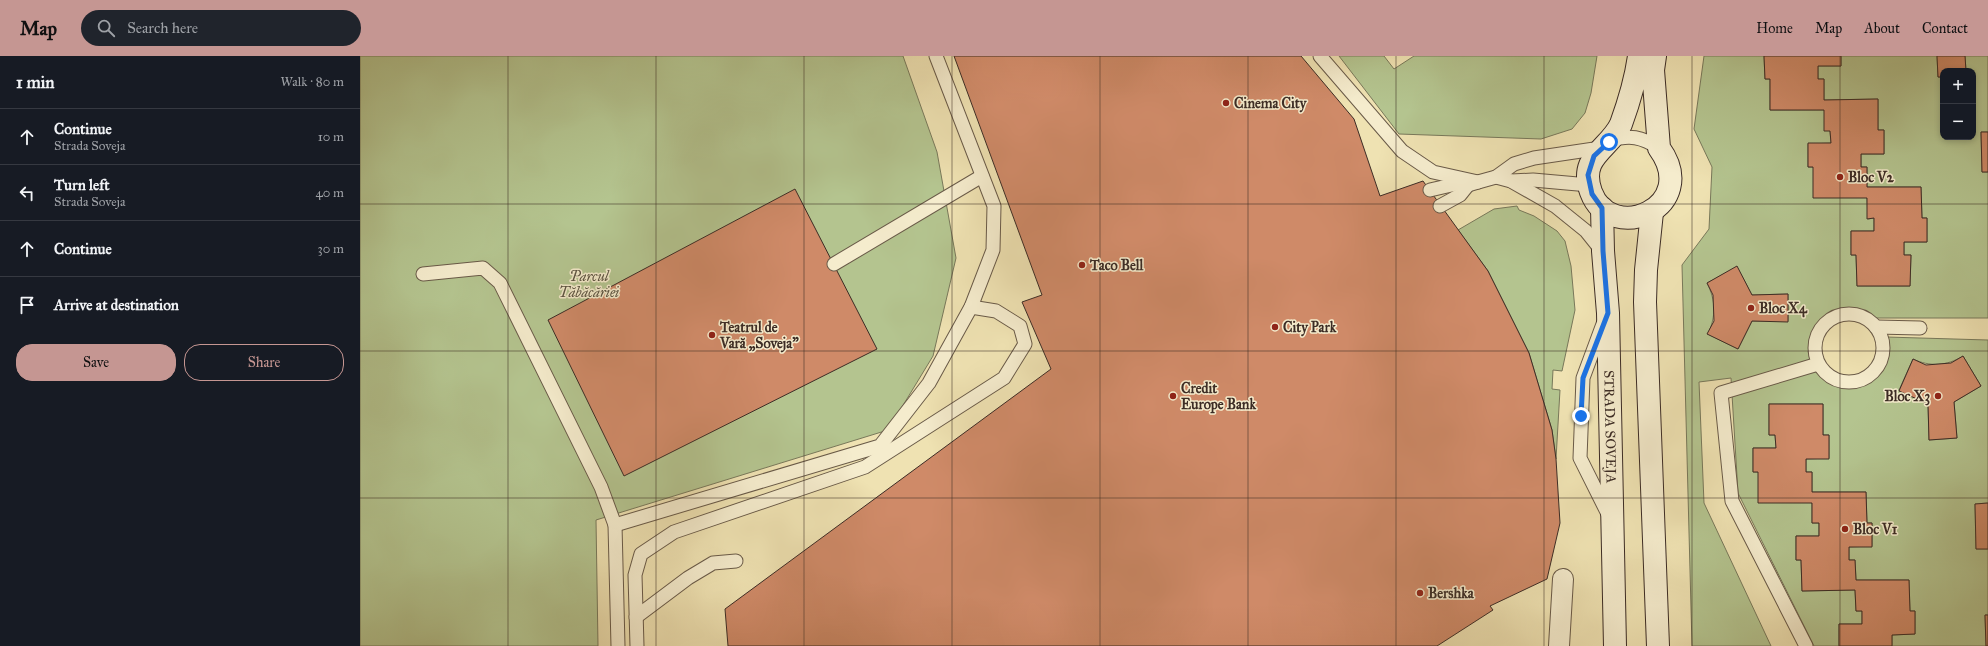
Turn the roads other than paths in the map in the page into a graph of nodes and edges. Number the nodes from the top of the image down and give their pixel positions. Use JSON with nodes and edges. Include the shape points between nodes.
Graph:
{"nodes":[{"id":1,"x":936,"y":56,"type":"edge"},
{"id":2,"x":1320,"y":56,"type":"edge"},
{"id":3,"x":1640,"y":56,"type":"edge"},
{"id":4,"x":1655,"y":56,"type":"edge"},
{"id":5,"x":1605,"y":145,"type":"junction"},
{"id":6,"x":1659,"y":148,"type":"junction"},
{"id":7,"x":982,"y":176,"type":"junction"},
{"id":8,"x":1496,"y":177,"type":"junction"},
{"id":9,"x":1511,"y":181,"type":"junction"},
{"id":10,"x":1473,"y":184,"type":"junction"},
{"id":11,"x":1589,"y":185,"type":"junction"},
{"id":12,"x":1430,"y":190,"type":"dead end"},
{"id":13,"x":1440,"y":206,"type":"dead end"},
{"id":14,"x":1602,"y":208,"type":"junction"},
{"id":15,"x":1652,"y":212,"type":"junction"},
{"id":16,"x":1603,"y":251,"type":"junction"},
{"id":17,"x":834,"y":264,"type":"dead end"},
{"id":18,"x":424,"y":274,"type":"dead end"},
{"id":19,"x":971,"y":307,"type":"junction"},
{"id":20,"x":1608,"y":313,"type":"junction"},
{"id":21,"x":1876,"y":327,"type":"junction"},
{"id":22,"x":1920,"y":328,"type":"dead end"},
{"id":23,"x":1818,"y":364,"type":"junction"},
{"id":24,"x":1612,"y":522,"type":"junction"},
{"id":25,"x":615,"y":525,"type":"junction"},
{"id":26,"x":736,"y":561,"type":"dead end"},
{"id":27,"x":1563,"y":579,"type":"dead end"},
{"id":28,"x":636,"y":617,"type":"junction"},
{"id":29,"x":618,"y":646,"type":"edge"},
{"id":30,"x":637,"y":646,"type":"edge"},
{"id":31,"x":1559,"y":646,"type":"edge"},
{"id":32,"x":1615,"y":646,"type":"edge"},
{"id":33,"x":1658,"y":646,"type":"edge"},
{"id":34,"x":1806,"y":646,"type":"edge"}],
"edges":[{"from":1,"to":7,"type":"lane"},
{"from":2,"to":10,"type":"lane","via":[[1402,151],[1433,172]]},
{"from":3,"to":5,"type":"main road","via":[[1620,124]]},
{"from":4,"to":6,"type":"main road","via":[[1653,70]]},
{"from":5,"to":6,"type":"lane","via":[[1621,137],[1635,136],[1648,140]]},
{"from":5,"to":8,"type":"lane","via":[[1524,160]]},
{"from":5,"to":11,"type":"main road","via":[[1590,165]]},
{"from":6,"to":15,"type":"main road","via":[[1670,169],[1671,182],[1661,204]]},
{"from":7,"to":17,"type":"lane"},
{"from":7,"to":19,"type":"lane","via":[[994,206],[993,250]]},
{"from":8,"to":9,"type":"lane"},
{"from":8,"to":10,"type":"lane"},
{"from":9,"to":11,"type":"lane","via":[[1533,180]]},
{"from":9,"to":16,"type":"lane","via":[[1570,217]]},
{"from":10,"to":12,"type":"lane","via":[[1456,184]]},
{"from":10,"to":13,"type":"lane"},
{"from":11,"to":14,"type":"main road"},
{"from":14,"to":15,"type":"main road","via":[[1613,215],[1626,218]]},
{"from":14,"to":16,"type":"main road","name":"STRADA SOVEJA"},
{"from":15,"to":33,"type":"main road","via":[[1645,302]]},
{"from":16,"to":20,"type":"main road","name":"STRADA SOVEJA"},
{"from":18,"to":25,"type":"lane","via":[[483,268],[500,283],[601,487]]},
{"from":19,"to":25,"type":"lane","via":[[929,383],[880,446]]},
{"from":19,"to":28,"type":"lane","via":[[996,311],[1020,326],[1025,344],[1004,378],[865,467],[674,532],[641,554],[635,575]]},
{"from":20,"to":24,"type":"main road","name":"STRADA SOVEJA"},
{"from":20,"to":24,"type":"lane","via":[[1583,378],[1580,458]]},
{"from":21,"to":22,"type":"lane"},
{"from":21,"to":23,"type":"lane","via":[[1868,320],[1848,314],[1837,316],[1825,323],[1815,340],[1814,352]]},
{"from":21,"to":23,"type":"lane","via":[[1883,347],[1882,359],[1876,370],[1867,378],[1854,383],[1842,382],[1828,375]]},
{"from":23,"to":34,"type":"lane","via":[[1721,393],[1732,501]]},
{"from":24,"to":32,"type":"main road","name":"STRADA SOVEJA"},
{"from":25,"to":29,"type":"lane"},
{"from":26,"to":28,"type":"lane","via":[[713,563],[688,578]]},
{"from":27,"to":31,"type":"street"},
{"from":28,"to":30,"type":"lane"}]}
